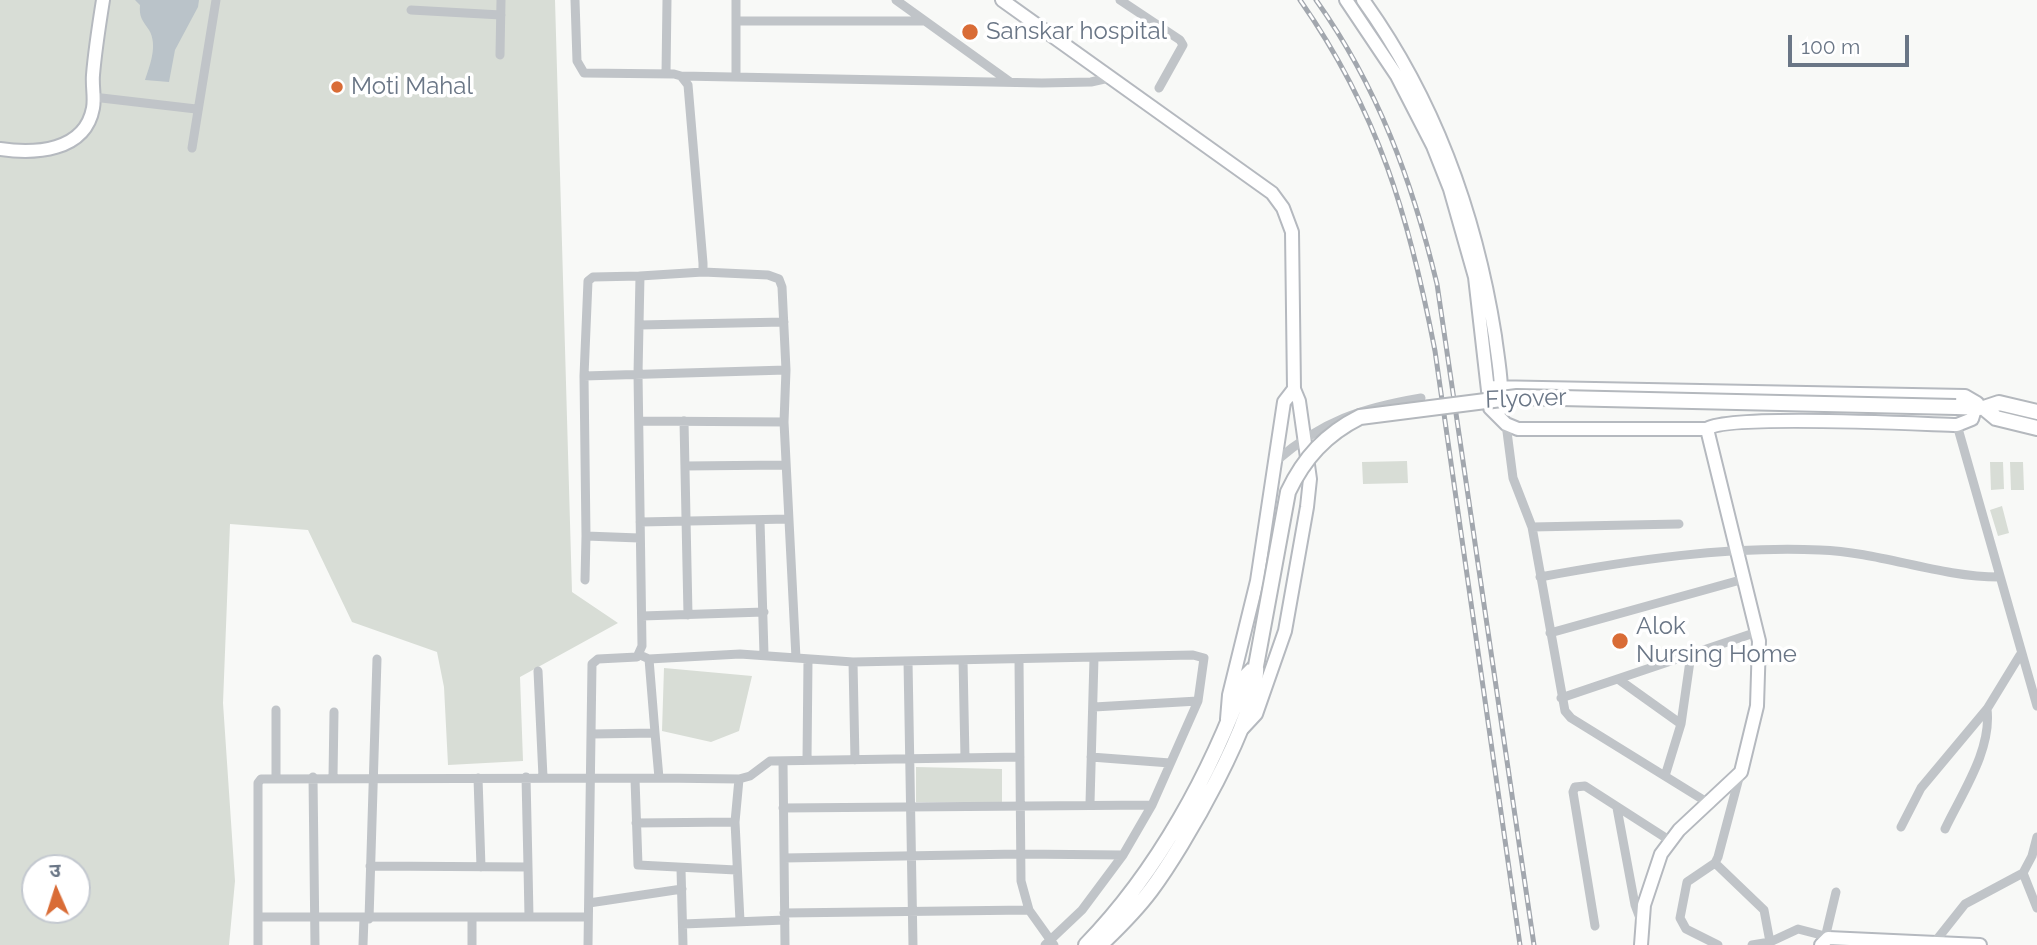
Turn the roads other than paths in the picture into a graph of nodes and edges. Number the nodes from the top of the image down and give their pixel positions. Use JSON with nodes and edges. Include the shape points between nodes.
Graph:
{"nodes":[{"id":1,"x":103,"y":0,"type":"edge"},
{"id":2,"x":216,"y":0,"type":"edge"},
{"id":3,"x":501,"y":0,"type":"edge"},
{"id":4,"x":575,"y":0,"type":"edge"},
{"id":5,"x":667,"y":0,"type":"edge"},
{"id":6,"x":736,"y":0,"type":"edge"},
{"id":7,"x":896,"y":0,"type":"edge"},
{"id":8,"x":1002,"y":0,"type":"edge"},
{"id":9,"x":1120,"y":0,"type":"edge"},
{"id":10,"x":1346,"y":0,"type":"edge"},
{"id":11,"x":1363,"y":0,"type":"edge"},
{"id":12,"x":411,"y":9,"type":"dead end"},
{"id":13,"x":501,"y":15,"type":"junction"},
{"id":14,"x":736,"y":20,"type":"junction"},
{"id":15,"x":925,"y":21,"type":"junction"},
{"id":16,"x":500,"y":55,"type":"dead end"},
{"id":17,"x":666,"y":74,"type":"junction"},
{"id":18,"x":681,"y":76,"type":"junction"},
{"id":19,"x":736,"y":77,"type":"junction"},
{"id":20,"x":1109,"y":78,"type":"junction"},
{"id":21,"x":1010,"y":82,"type":"junction"},
{"id":22,"x":1159,"y":88,"type":"dead end"},
{"id":23,"x":93,"y":97,"type":"junction"},
{"id":24,"x":196,"y":109,"type":"junction"},
{"id":25,"x":0,"y":141,"type":"edge"},
{"id":26,"x":192,"y":148,"type":"dead end"},
{"id":27,"x":0,"y":149,"type":"edge"},
{"id":28,"x":703,"y":272,"type":"junction"},
{"id":29,"x":640,"y":276,"type":"junction"},
{"id":30,"x":784,"y":322,"type":"junction"},
{"id":31,"x":639,"y":325,"type":"junction"},
{"id":32,"x":786,"y":370,"type":"junction"},
{"id":33,"x":638,"y":374,"type":"junction"},
{"id":34,"x":584,"y":376,"type":"junction"},
{"id":35,"x":1494,"y":387,"type":"junction"},
{"id":36,"x":1294,"y":389,"type":"junction"},
{"id":37,"x":1421,"y":398,"type":"dead end"},
{"id":38,"x":1981,"y":408,"type":"junction"},
{"id":39,"x":2037,"y":412,"type":"edge"},
{"id":40,"x":1502,"y":420,"type":"junction"},
{"id":41,"x":639,"y":421,"type":"junction"},
{"id":42,"x":684,"y":421,"type":"junction"},
{"id":43,"x":785,"y":422,"type":"junction"},
{"id":44,"x":1957,"y":425,"type":"junction"},
{"id":45,"x":2037,"y":428,"type":"edge"},
{"id":46,"x":1707,"y":429,"type":"junction"},
{"id":47,"x":1304,"y":439,"type":"junction"},
{"id":48,"x":1276,"y":461,"type":"junction"},
{"id":49,"x":786,"y":465,"type":"junction"},
{"id":50,"x":685,"y":466,"type":"junction"},
{"id":51,"x":789,"y":520,"type":"junction"},
{"id":52,"x":686,"y":521,"type":"junction"},
{"id":53,"x":760,"y":521,"type":"junction"},
{"id":54,"x":640,"y":522,"type":"junction"},
{"id":55,"x":1679,"y":524,"type":"dead end"},
{"id":56,"x":1532,"y":527,"type":"junction"},
{"id":57,"x":586,"y":536,"type":"junction"},
{"id":58,"x":639,"y":538,"type":"junction"},
{"id":59,"x":1737,"y":550,"type":"junction"},
{"id":60,"x":1540,"y":577,"type":"junction"},
{"id":61,"x":1999,"y":577,"type":"junction"},
{"id":62,"x":1744,"y":579,"type":"junction"},
{"id":63,"x":585,"y":580,"type":"dead end"},
{"id":64,"x":764,"y":612,"type":"junction"},
{"id":65,"x":688,"y":615,"type":"junction"},
{"id":66,"x":642,"y":616,"type":"junction"},
{"id":67,"x":1757,"y":632,"type":"junction"},
{"id":68,"x":1549,"y":633,"type":"junction"},
{"id":69,"x":764,"y":654,"type":"junction"},
{"id":70,"x":1691,"y":654,"type":"junction"},
{"id":71,"x":2020,"y":655,"type":"junction"},
{"id":72,"x":645,"y":657,"type":"junction"},
{"id":73,"x":796,"y":658,"type":"junction"},
{"id":74,"x":1094,"y":658,"type":"junction"},
{"id":75,"x":377,"y":659,"type":"dead end"},
{"id":76,"x":808,"y":660,"type":"junction"},
{"id":77,"x":963,"y":660,"type":"junction"},
{"id":78,"x":1020,"y":660,"type":"junction"},
{"id":79,"x":908,"y":661,"type":"junction"},
{"id":80,"x":853,"y":662,"type":"junction"},
{"id":81,"x":538,"y":671,"type":"dead end"},
{"id":82,"x":1618,"y":679,"type":"junction"},
{"id":83,"x":1561,"y":698,"type":"junction"},
{"id":84,"x":1198,"y":701,"type":"junction"},
{"id":85,"x":2037,"y":706,"type":"edge"},
{"id":86,"x":1094,"y":707,"type":"junction"},
{"id":87,"x":1242,"y":708,"type":"junction"},
{"id":88,"x":1987,"y":709,"type":"junction"},
{"id":89,"x":276,"y":710,"type":"dead end"},
{"id":90,"x":334,"y":712,"type":"dead end"},
{"id":91,"x":1226,"y":722,"type":"junction"},
{"id":92,"x":1681,"y":724,"type":"junction"},
{"id":93,"x":1243,"y":728,"type":"junction"},
{"id":94,"x":655,"y":733,"type":"junction"},
{"id":95,"x":592,"y":734,"type":"junction"},
{"id":96,"x":1020,"y":757,"type":"junction"},
{"id":97,"x":1091,"y":757,"type":"junction"},
{"id":98,"x":965,"y":758,"type":"junction"},
{"id":99,"x":908,"y":759,"type":"junction"},
{"id":100,"x":807,"y":760,"type":"junction"},
{"id":101,"x":855,"y":760,"type":"junction"},
{"id":102,"x":783,"y":761,"type":"junction"},
{"id":103,"x":1170,"y":763,"type":"junction"},
{"id":104,"x":1741,"y":772,"type":"junction"},
{"id":105,"x":589,"y":776,"type":"junction"},
{"id":106,"x":1665,"y":776,"type":"junction"},
{"id":107,"x":276,"y":777,"type":"junction"},
{"id":108,"x":313,"y":777,"type":"junction"},
{"id":109,"x":333,"y":777,"type":"junction"},
{"id":110,"x":526,"y":777,"type":"junction"},
{"id":111,"x":542,"y":777,"type":"junction"},
{"id":112,"x":478,"y":778,"type":"junction"},
{"id":113,"x":659,"y":778,"type":"junction"},
{"id":114,"x":372,"y":779,"type":"junction"},
{"id":115,"x":635,"y":779,"type":"junction"},
{"id":116,"x":739,"y":779,"type":"junction"},
{"id":117,"x":1090,"y":803,"type":"junction"},
{"id":118,"x":1710,"y":804,"type":"junction"},
{"id":119,"x":1020,"y":805,"type":"junction"},
{"id":120,"x":1152,"y":805,"type":"junction"},
{"id":121,"x":783,"y":808,"type":"junction"},
{"id":122,"x":908,"y":808,"type":"junction"},
{"id":123,"x":1617,"y":808,"type":"junction"},
{"id":124,"x":636,"y":822,"type":"junction"},
{"id":125,"x":735,"y":822,"type":"junction"},
{"id":126,"x":1901,"y":827,"type":"dead end"},
{"id":127,"x":1945,"y":829,"type":"dead end"},
{"id":128,"x":2037,"y":837,"type":"edge"},
{"id":129,"x":1669,"y":840,"type":"junction"},
{"id":130,"x":1019,"y":854,"type":"junction"},
{"id":131,"x":1123,"y":855,"type":"junction"},
{"id":132,"x":784,"y":858,"type":"junction"},
{"id":133,"x":911,"y":858,"type":"junction"},
{"id":134,"x":1715,"y":863,"type":"junction"},
{"id":135,"x":370,"y":866,"type":"junction"},
{"id":136,"x":481,"y":867,"type":"junction"},
{"id":137,"x":528,"y":867,"type":"junction"},
{"id":138,"x":681,"y":869,"type":"junction"},
{"id":139,"x":736,"y":870,"type":"junction"},
{"id":140,"x":2023,"y":873,"type":"junction"},
{"id":141,"x":682,"y":889,"type":"junction"},
{"id":142,"x":1836,"y":892,"type":"dead end"},
{"id":143,"x":589,"y":903,"type":"junction"},
{"id":144,"x":2037,"y":908,"type":"edge"},
{"id":145,"x":1029,"y":911,"type":"junction"},
{"id":146,"x":912,"y":912,"type":"junction"},
{"id":147,"x":259,"y":917,"type":"junction"},
{"id":148,"x":472,"y":917,"type":"junction"},
{"id":149,"x":529,"y":917,"type":"junction"},
{"id":150,"x":588,"y":917,"type":"junction"},
{"id":151,"x":785,"y":917,"type":"junction"},
{"id":152,"x":316,"y":918,"type":"junction"},
{"id":153,"x":367,"y":918,"type":"junction"},
{"id":154,"x":740,"y":921,"type":"junction"},
{"id":155,"x":1641,"y":921,"type":"junction"},
{"id":156,"x":683,"y":924,"type":"junction"},
{"id":157,"x":1595,"y":926,"type":"dead end"},
{"id":158,"x":1824,"y":940,"type":"edge"},
{"id":159,"x":1770,"y":942,"type":"junction"},
{"id":160,"x":1050,"y":943,"type":"edge"},
{"id":161,"x":1842,"y":943,"type":"edge"},
{"id":162,"x":1934,"y":943,"type":"junction"},
{"id":163,"x":258,"y":945,"type":"edge"},
{"id":164,"x":315,"y":945,"type":"edge"},
{"id":165,"x":363,"y":945,"type":"edge"},
{"id":166,"x":472,"y":945,"type":"edge"},
{"id":167,"x":588,"y":945,"type":"edge"},
{"id":168,"x":683,"y":945,"type":"edge"},
{"id":169,"x":785,"y":945,"type":"edge"},
{"id":170,"x":913,"y":945,"type":"edge"},
{"id":171,"x":1091,"y":945,"type":"edge"},
{"id":172,"x":1641,"y":945,"type":"edge"},
{"id":173,"x":1718,"y":945,"type":"edge"},
{"id":174,"x":1752,"y":945,"type":"edge"},
{"id":175,"x":1965,"y":945,"type":"edge"},
{"id":176,"x":1980,"y":945,"type":"edge"}],
"edges":[{"from":1,"to":23,"type":"street"},
{"from":2,"to":24,"type":"street"},
{"from":3,"to":13,"type":"street"},
{"from":4,"to":17,"type":"street","via":[[575,50],[580,70],[590,74]]},
{"from":5,"to":17,"type":"street"},
{"from":6,"to":14,"type":"street"},
{"from":7,"to":15,"type":"street"},
{"from":8,"to":20,"type":"street"},
{"from":9,"to":22,"type":"street","via":[[1183,45]]},
{"from":10,"to":35,"type":"street","via":[[1412,102],[1450,188],[1475,277]]},
{"from":11,"to":35,"type":"street","via":[[1445,143],[1470,216],[1488,293]]},
{"from":12,"to":13,"type":"street"},
{"from":13,"to":16,"type":"street"},
{"from":14,"to":15,"type":"street"},
{"from":14,"to":19,"type":"street"},
{"from":15,"to":21,"type":"street"},
{"from":17,"to":18,"type":"street"},
{"from":18,"to":19,"type":"street"},
{"from":18,"to":28,"type":"street","via":[[688,85]]},
{"from":19,"to":21,"type":"street"},
{"from":20,"to":21,"type":"street"},
{"from":20,"to":36,"type":"street","via":[[1234,164],[1272,193],[1283,208],[1292,232]]},
{"from":23,"to":24,"type":"street"},
{"from":23,"to":25,"type":"street","via":[[80,119],[58,139],[44,144]]},
{"from":23,"to":27,"type":"street","via":[[94,107],[80,132],[62,146],[34,152]]},
{"from":24,"to":26,"type":"street"},
{"from":28,"to":29,"type":"street"},
{"from":28,"to":30,"type":"street","via":[[779,279]]},
{"from":29,"to":31,"type":"street"},
{"from":29,"to":34,"type":"street","via":[[593,277],[588,281]]},
{"from":30,"to":31,"type":"street"},
{"from":30,"to":32,"type":"street"},
{"from":31,"to":33,"type":"street"},
{"from":32,"to":33,"type":"street"},
{"from":32,"to":43,"type":"street"},
{"from":33,"to":34,"type":"street"},
{"from":33,"to":41,"type":"street"},
{"from":34,"to":57,"type":"street"},
{"from":35,"to":38,"type":"street","via":[[1965,396]]},
{"from":35,"to":40,"type":"street"},
{"from":36,"to":47,"type":"street"},
{"from":36,"to":48,"type":"street","via":[[1284,401]]},
{"from":37,"to":47,"type":"street","via":[[1351,413]]},
{"from":38,"to":39,"type":"main road","name":"Flyover","via":[[1999,403]]},
{"from":38,"to":44,"type":"street","via":[[1972,419]]},
{"from":38,"to":45,"type":"main road","via":[[1996,418]]},
{"from":38,"to":87,"type":"main road","name":"Flyover","bridge":true,"via":[[1517,397],[1360,417],[1315,448],[1288,492],[1256,666],[1246,676]]},
{"from":40,"to":46,"type":"street","via":[[1532,430]]},
{"from":40,"to":56,"type":"street","via":[[1513,478]]},
{"from":41,"to":42,"type":"street"},
{"from":41,"to":54,"type":"street"},
{"from":42,"to":43,"type":"street"},
{"from":42,"to":50,"type":"street"},
{"from":43,"to":49,"type":"street"},
{"from":44,"to":46,"type":"street","via":[[1757,422],[1715,424]]},
{"from":44,"to":61,"type":"street"},
{"from":46,"to":59,"type":"street"},
{"from":47,"to":48,"type":"street"},
{"from":47,"to":93,"type":"street","via":[[1310,491],[1285,631],[1256,714]]},
{"from":48,"to":91,"type":"street","via":[[1257,581]]},
{"from":49,"to":50,"type":"street"},
{"from":49,"to":51,"type":"street"},
{"from":50,"to":52,"type":"street"},
{"from":51,"to":53,"type":"street"},
{"from":51,"to":73,"type":"street"},
{"from":52,"to":53,"type":"street"},
{"from":52,"to":54,"type":"street"},
{"from":52,"to":65,"type":"street"},
{"from":53,"to":64,"type":"street"},
{"from":54,"to":58,"type":"street"},
{"from":55,"to":56,"type":"street"},
{"from":56,"to":60,"type":"street"},
{"from":57,"to":58,"type":"street"},
{"from":57,"to":63,"type":"street"},
{"from":58,"to":66,"type":"street"},
{"from":59,"to":60,"type":"street"},
{"from":59,"to":61,"type":"street","via":[[1822,550],[1964,577]]},
{"from":59,"to":62,"type":"street"},
{"from":60,"to":68,"type":"street"},
{"from":61,"to":71,"type":"street"},
{"from":62,"to":67,"type":"street"},
{"from":62,"to":68,"type":"street"},
{"from":64,"to":65,"type":"street"},
{"from":64,"to":69,"type":"street"},
{"from":65,"to":66,"type":"street"},
{"from":66,"to":72,"type":"street"},
{"from":67,"to":70,"type":"street"},
{"from":67,"to":104,"type":"street","via":[[1758,706]]},
{"from":68,"to":83,"type":"street"},
{"from":69,"to":72,"type":"street"},
{"from":69,"to":73,"type":"street"},
{"from":70,"to":82,"type":"street"},
{"from":70,"to":92,"type":"street"},
{"from":71,"to":85,"type":"street"},
{"from":71,"to":88,"type":"street"},
{"from":72,"to":94,"type":"street"},
{"from":72,"to":95,"type":"street","via":[[598,659],[592,664]]},
{"from":73,"to":76,"type":"street"},
{"from":74,"to":78,"type":"street"},
{"from":74,"to":84,"type":"street","via":[[1200,656],[1206,664]]},
{"from":74,"to":86,"type":"street"},
{"from":75,"to":114,"type":"street"},
{"from":76,"to":80,"type":"street"},
{"from":76,"to":100,"type":"street"},
{"from":77,"to":78,"type":"street"},
{"from":77,"to":79,"type":"street"},
{"from":77,"to":98,"type":"street"},
{"from":78,"to":96,"type":"street"},
{"from":79,"to":80,"type":"street"},
{"from":79,"to":99,"type":"street"},
{"from":80,"to":101,"type":"street"},
{"from":81,"to":111,"type":"street"},
{"from":82,"to":83,"type":"street"},
{"from":82,"to":92,"type":"street"},
{"from":83,"to":106,"type":"street","via":[[1571,718]]},
{"from":84,"to":86,"type":"street"},
{"from":84,"to":103,"type":"street"},
{"from":86,"to":97,"type":"street"},
{"from":87,"to":91,"type":"main road","name":"Flyover"},
{"from":87,"to":93,"type":"main road","name":"Flyover"},
{"from":88,"to":126,"type":"street","via":[[1921,788]]},
{"from":88,"to":127,"type":"street","via":[[1979,756]]},
{"from":89,"to":107,"type":"street"},
{"from":90,"to":109,"type":"street"},
{"from":91,"to":171,"type":"main road","name":"Flyover","via":[[1181,819],[1124,905]]},
{"from":92,"to":106,"type":"street"},
{"from":93,"to":171,"type":"main road","name":"Flyover","via":[[1151,890]]},
{"from":94,"to":95,"type":"street"},
{"from":94,"to":113,"type":"street"},
{"from":95,"to":105,"type":"street"},
{"from":96,"to":98,"type":"street"},
{"from":96,"to":119,"type":"street"},
{"from":97,"to":103,"type":"street"},
{"from":97,"to":117,"type":"street"},
{"from":98,"to":99,"type":"street"},
{"from":99,"to":101,"type":"street"},
{"from":99,"to":122,"type":"street"},
{"from":100,"to":101,"type":"street"},
{"from":100,"to":102,"type":"street"},
{"from":102,"to":116,"type":"street","via":[[762,764]]},
{"from":102,"to":121,"type":"street"},
{"from":103,"to":120,"type":"street"},
{"from":104,"to":118,"type":"street"},
{"from":104,"to":134,"type":"street"},
{"from":105,"to":111,"type":"street"},
{"from":105,"to":115,"type":"street"},
{"from":105,"to":143,"type":"street"},
{"from":106,"to":118,"type":"street"},
{"from":107,"to":108,"type":"street"},
{"from":107,"to":147,"type":"street","via":[[258,783]]},
{"from":108,"to":109,"type":"street"},
{"from":108,"to":152,"type":"street"},
{"from":109,"to":114,"type":"street"},
{"from":110,"to":111,"type":"street"},
{"from":110,"to":112,"type":"street"},
{"from":110,"to":137,"type":"street"},
{"from":112,"to":114,"type":"street"},
{"from":112,"to":136,"type":"street"},
{"from":113,"to":115,"type":"street"},
{"from":113,"to":116,"type":"street"},
{"from":114,"to":135,"type":"street"},
{"from":115,"to":124,"type":"street"},
{"from":116,"to":125,"type":"street"},
{"from":117,"to":119,"type":"street"},
{"from":117,"to":120,"type":"street"},
{"from":118,"to":129,"type":"street"},
{"from":119,"to":122,"type":"street"},
{"from":119,"to":130,"type":"street"},
{"from":120,"to":131,"type":"street"},
{"from":121,"to":122,"type":"street"},
{"from":121,"to":132,"type":"street"},
{"from":122,"to":133,"type":"street"},
{"from":123,"to":129,"type":"street"},
{"from":123,"to":155,"type":"street"},
{"from":123,"to":157,"type":"street","via":[[1585,786],[1575,787]]},
{"from":124,"to":125,"type":"street"},
{"from":124,"to":138,"type":"street","via":[[638,865]]},
{"from":125,"to":139,"type":"street"},
{"from":128,"to":140,"type":"street"},
{"from":129,"to":155,"type":"street"},
{"from":130,"to":131,"type":"street"},
{"from":130,"to":133,"type":"street"},
{"from":130,"to":145,"type":"street"},
{"from":131,"to":160,"type":"street","via":[[1082,910]]},
{"from":132,"to":133,"type":"street"},
{"from":132,"to":151,"type":"street"},
{"from":133,"to":146,"type":"street"},
{"from":134,"to":159,"type":"street","via":[[1763,910]]},
{"from":134,"to":173,"type":"street","via":[[1687,882],[1680,918],[1686,929]]},
{"from":135,"to":136,"type":"street"},
{"from":135,"to":153,"type":"street"},
{"from":136,"to":137,"type":"street"},
{"from":137,"to":149,"type":"street"},
{"from":138,"to":139,"type":"street"},
{"from":138,"to":141,"type":"street"},
{"from":139,"to":154,"type":"street"},
{"from":140,"to":144,"type":"street"},
{"from":140,"to":162,"type":"street","via":[[1965,904]]},
{"from":141,"to":143,"type":"street"},
{"from":141,"to":156,"type":"street"},
{"from":142,"to":158,"type":"street"},
{"from":143,"to":150,"type":"street"},
{"from":145,"to":146,"type":"street"},
{"from":145,"to":160,"type":"street"},
{"from":146,"to":151,"type":"street"},
{"from":146,"to":170,"type":"street"},
{"from":147,"to":152,"type":"street"},
{"from":147,"to":163,"type":"street"},
{"from":148,"to":149,"type":"street"},
{"from":148,"to":153,"type":"street"},
{"from":148,"to":166,"type":"street"},
{"from":149,"to":150,"type":"street"},
{"from":150,"to":167,"type":"street"},
{"from":151,"to":154,"type":"street"},
{"from":151,"to":169,"type":"street"},
{"from":152,"to":153,"type":"street"},
{"from":152,"to":164,"type":"street"},
{"from":153,"to":165,"type":"street"},
{"from":154,"to":156,"type":"street"},
{"from":155,"to":172,"type":"street"},
{"from":156,"to":168,"type":"street"},
{"from":158,"to":159,"type":"street","via":[[1798,929]]},
{"from":158,"to":161,"type":"street"},
{"from":159,"to":174,"type":"street"},
{"from":161,"to":162,"type":"street"},
{"from":162,"to":175,"type":"street"},
{"from":175,"to":176,"type":"street"}]}
